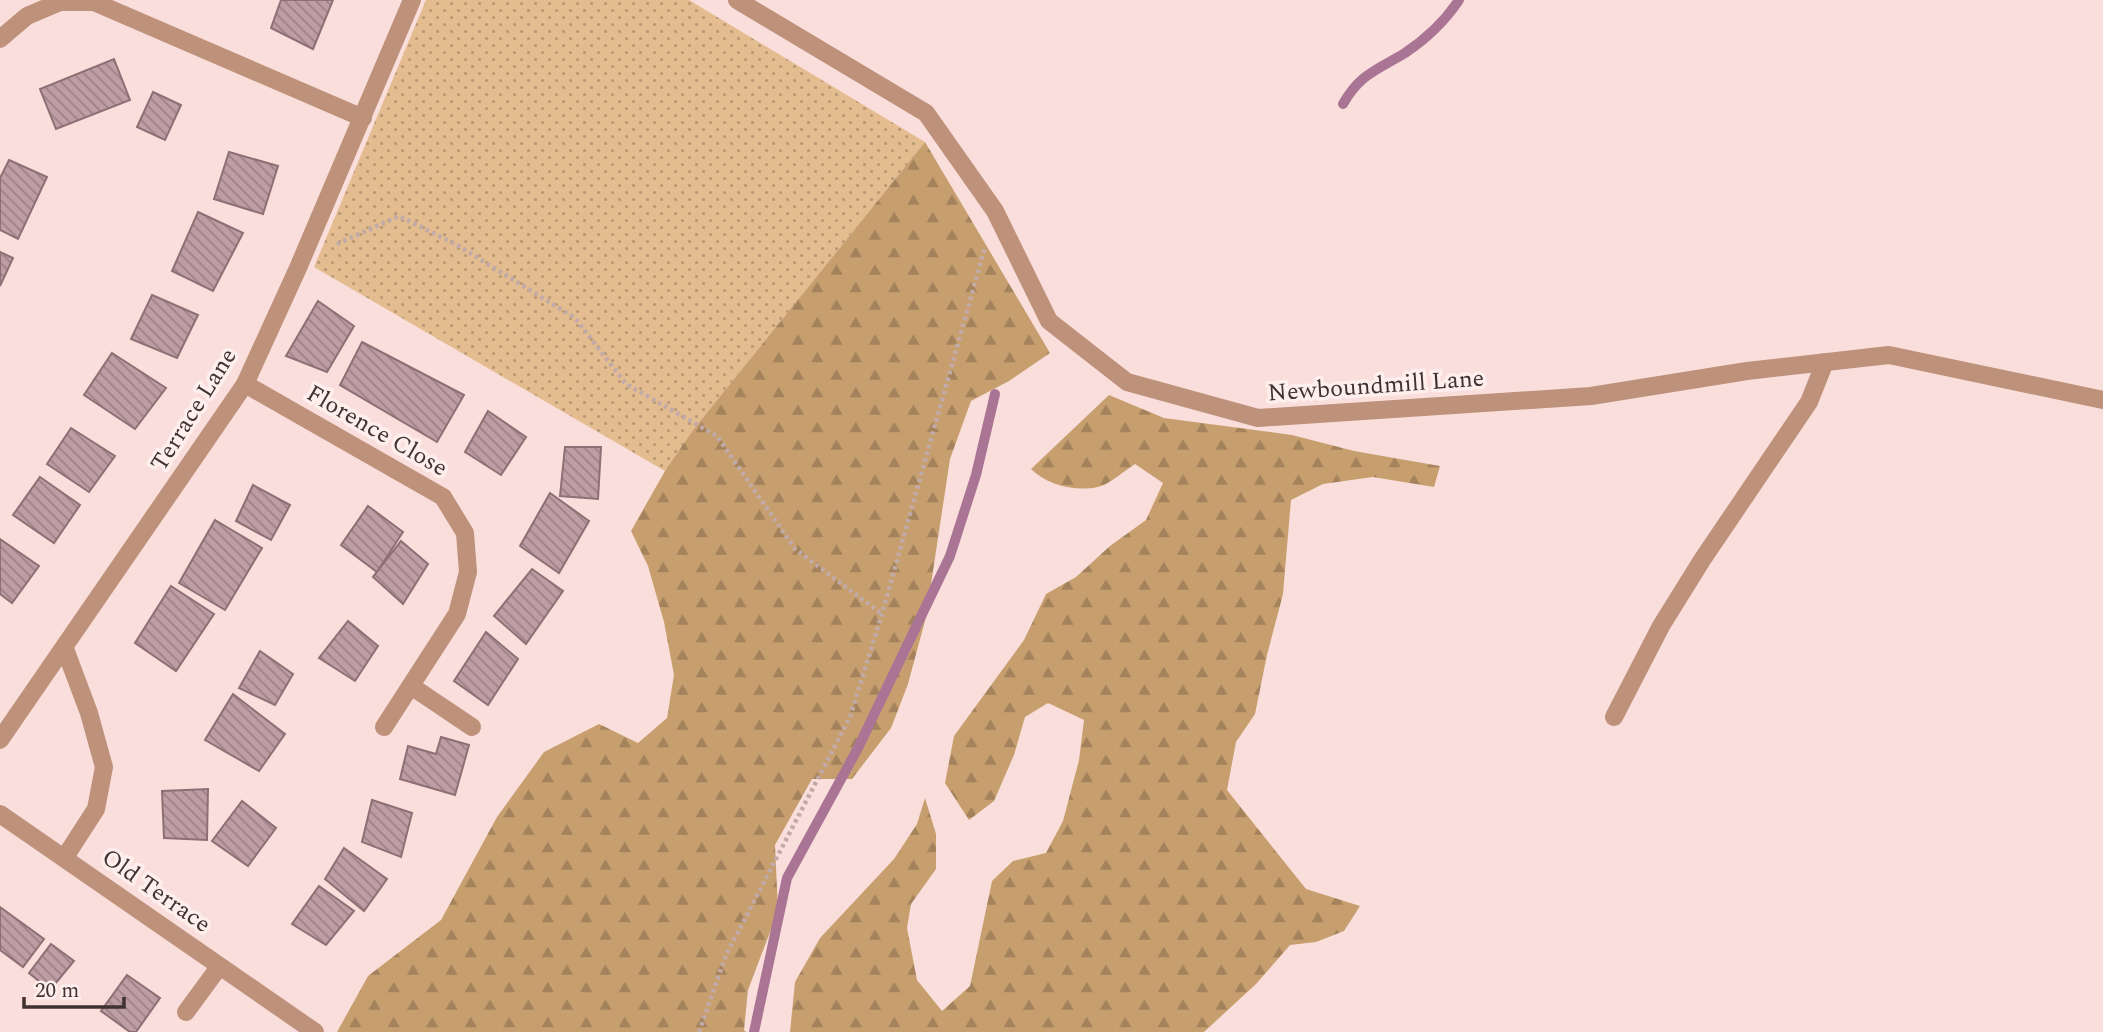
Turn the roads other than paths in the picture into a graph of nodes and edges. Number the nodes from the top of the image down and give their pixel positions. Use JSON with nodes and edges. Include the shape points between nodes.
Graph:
{"nodes":[{"id":1,"x":412,"y":0,"type":"edge"},
{"id":2,"x":737,"y":0,"type":"edge"},
{"id":3,"x":0,"y":39,"type":"edge"},
{"id":4,"x":363,"y":118,"type":"junction"},
{"id":5,"x":1825,"y":362,"type":"junction"},
{"id":6,"x":245,"y":384,"type":"junction"},
{"id":7,"x":2103,"y":400,"type":"edge"},
{"id":8,"x":65,"y":649,"type":"junction"},
{"id":9,"x":411,"y":686,"type":"junction"},
{"id":10,"x":1614,"y":717,"type":"dead end"},
{"id":11,"x":384,"y":727,"type":"dead end"},
{"id":12,"x":472,"y":727,"type":"dead end"},
{"id":13,"x":0,"y":740,"type":"edge"},
{"id":14,"x":0,"y":814,"type":"edge"},
{"id":15,"x":65,"y":857,"type":"junction"},
{"id":16,"x":219,"y":967,"type":"junction"},
{"id":17,"x":186,"y":1012,"type":"dead end"},
{"id":18,"x":315,"y":1032,"type":"edge"}],
"edges":[{"from":1,"to":4,"type":"street","name":"Terrace Lane"},
{"from":2,"to":5,"type":"street","name":"Newboundmill Lane","via":[[926,113],[995,211],[1049,321],[1127,382],[1258,418],[1591,396]]},
{"from":3,"to":4,"type":"street","via":[[27,16],[60,2],[94,2]]},
{"from":4,"to":6,"type":"street","name":"Terrace Lane"},
{"from":5,"to":7,"type":"street","name":"Newboundmill Lane","via":[[1889,355]]},
{"from":5,"to":10,"type":"street","via":[[1809,402],[1661,626]]},
{"from":6,"to":8,"type":"street","name":"Terrace Lane"},
{"from":6,"to":9,"type":"street","name":"Florence Close","via":[[443,497],[465,533],[468,572],[457,614]]},
{"from":8,"to":13,"type":"street","name":"Terrace Lane"},
{"from":8,"to":15,"type":"street","name":"Old Terrace","via":[[104,767],[96,808]]},
{"from":9,"to":11,"type":"street","name":"Florence Close"},
{"from":9,"to":12,"type":"street"},
{"from":14,"to":15,"type":"street","name":"Old Terrace"},
{"from":15,"to":16,"type":"street","name":"Old Terrace"},
{"from":16,"to":17,"type":"street","name":"Old Terrace"},
{"from":16,"to":18,"type":"street","name":"Old Terrace"}]}
